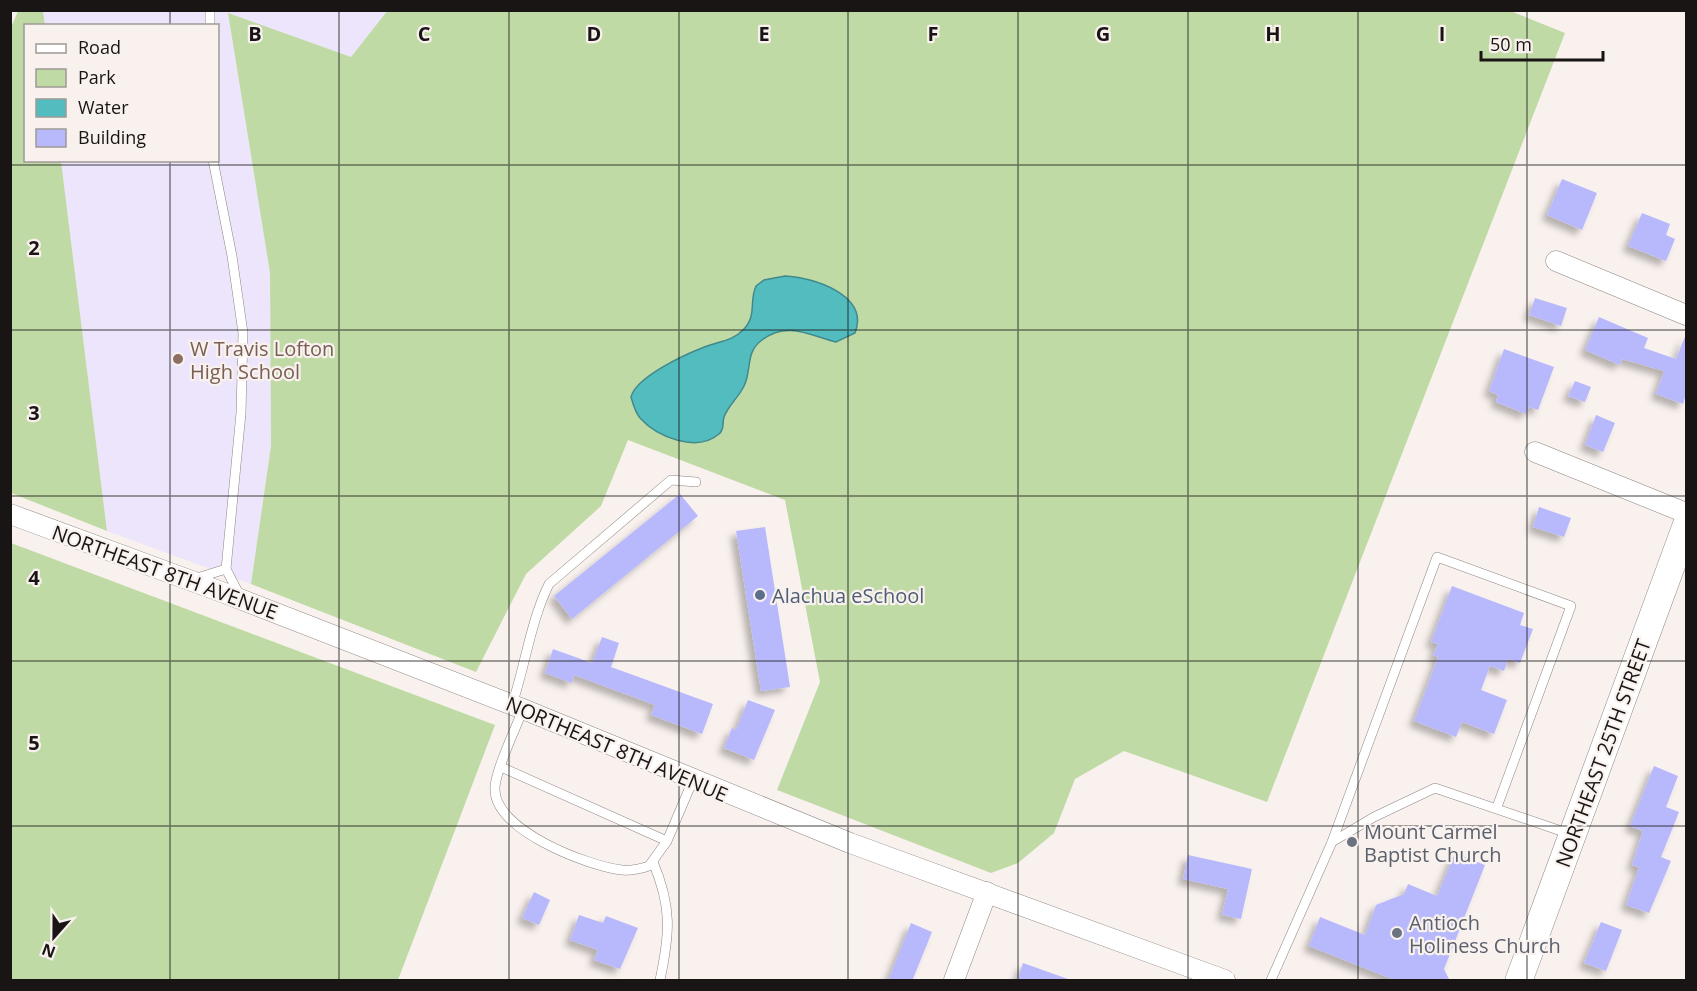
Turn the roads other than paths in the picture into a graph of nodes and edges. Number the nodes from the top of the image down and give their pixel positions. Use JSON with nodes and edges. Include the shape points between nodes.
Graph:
{"nodes":[{"id":1,"x":213,"y":162,"type":"edge"},
{"id":2,"x":1556,"y":261,"type":"dead end"},
{"id":3,"x":1686,"y":315,"type":"edge"},
{"id":4,"x":1535,"y":452,"type":"dead end"},
{"id":5,"x":696,"y":482,"type":"dead end"},
{"id":6,"x":1686,"y":513,"type":"edge"},
{"id":7,"x":10,"y":514,"type":"edge"},
{"id":8,"x":1686,"y":526,"type":"edge"},
{"id":9,"x":226,"y":569,"type":"junction"},
{"id":10,"x":189,"y":580,"type":"junction"},
{"id":11,"x":243,"y":600,"type":"junction"},
{"id":12,"x":518,"y":707,"type":"junction"},
{"id":13,"x":501,"y":767,"type":"junction"},
{"id":14,"x":693,"y":780,"type":"junction"},
{"id":15,"x":1497,"y":807,"type":"junction"},
{"id":16,"x":1573,"y":834,"type":"junction"},
{"id":17,"x":667,"y":841,"type":"junction"},
{"id":18,"x":1332,"y":842,"type":"junction"},
{"id":19,"x":653,"y":862,"type":"junction"},
{"id":20,"x":987,"y":892,"type":"junction"},
{"id":21,"x":1196,"y":975,"type":"edge"},
{"id":22,"x":660,"y":981,"type":"edge"},
{"id":23,"x":954,"y":981,"type":"edge"},
{"id":24,"x":1225,"y":981,"type":"edge"},
{"id":25,"x":1271,"y":981,"type":"edge"},
{"id":26,"x":1519,"y":981,"type":"edge"}],
"edges":[{"from":1,"to":9,"type":"lane","via":[[243,333],[241,413]]},
{"from":2,"to":3,"type":"street"},
{"from":4,"to":6,"type":"street"},
{"from":5,"to":12,"type":"lane","via":[[671,480],[549,584],[539,604]]},
{"from":7,"to":10,"type":"street","name":"NORTHEAST 8TH AVENUE"},
{"from":8,"to":16,"type":"street","name":"NORTHEAST 25TH STREET"},
{"from":9,"to":10,"type":"lane"},
{"from":9,"to":11,"type":"lane"},
{"from":10,"to":11,"type":"street","name":"NORTHEAST 8TH AVENUE"},
{"from":11,"to":12,"type":"street","name":"NORTHEAST 8TH AVENUE"},
{"from":12,"to":13,"type":"lane"},
{"from":12,"to":14,"type":"street","name":"NORTHEAST 8TH AVENUE"},
{"from":13,"to":17,"type":"lane"},
{"from":13,"to":19,"type":"lane","via":[[495,787],[503,811],[544,843],[616,869],[638,870]]},
{"from":14,"to":17,"type":"lane"},
{"from":14,"to":20,"type":"street","name":"NORTHEAST 8TH AVENUE"},
{"from":15,"to":16,"type":"lane"},
{"from":15,"to":18,"type":"lane","via":[[1435,788]]},
{"from":15,"to":18,"type":"lane","via":[[1571,606],[1437,556]]},
{"from":16,"to":26,"type":"street","name":"NORTHEAST 25TH STREET"},
{"from":17,"to":19,"type":"lane"},
{"from":18,"to":25,"type":"lane"},
{"from":19,"to":22,"type":"lane","via":[[665,891],[669,927]]},
{"from":20,"to":21,"type":"street","name":"NORTHEAST 8TH AVENUE"},
{"from":20,"to":23,"type":"street"},
{"from":21,"to":24,"type":"street","name":"NORTHEAST 8TH AVENUE"}]}
